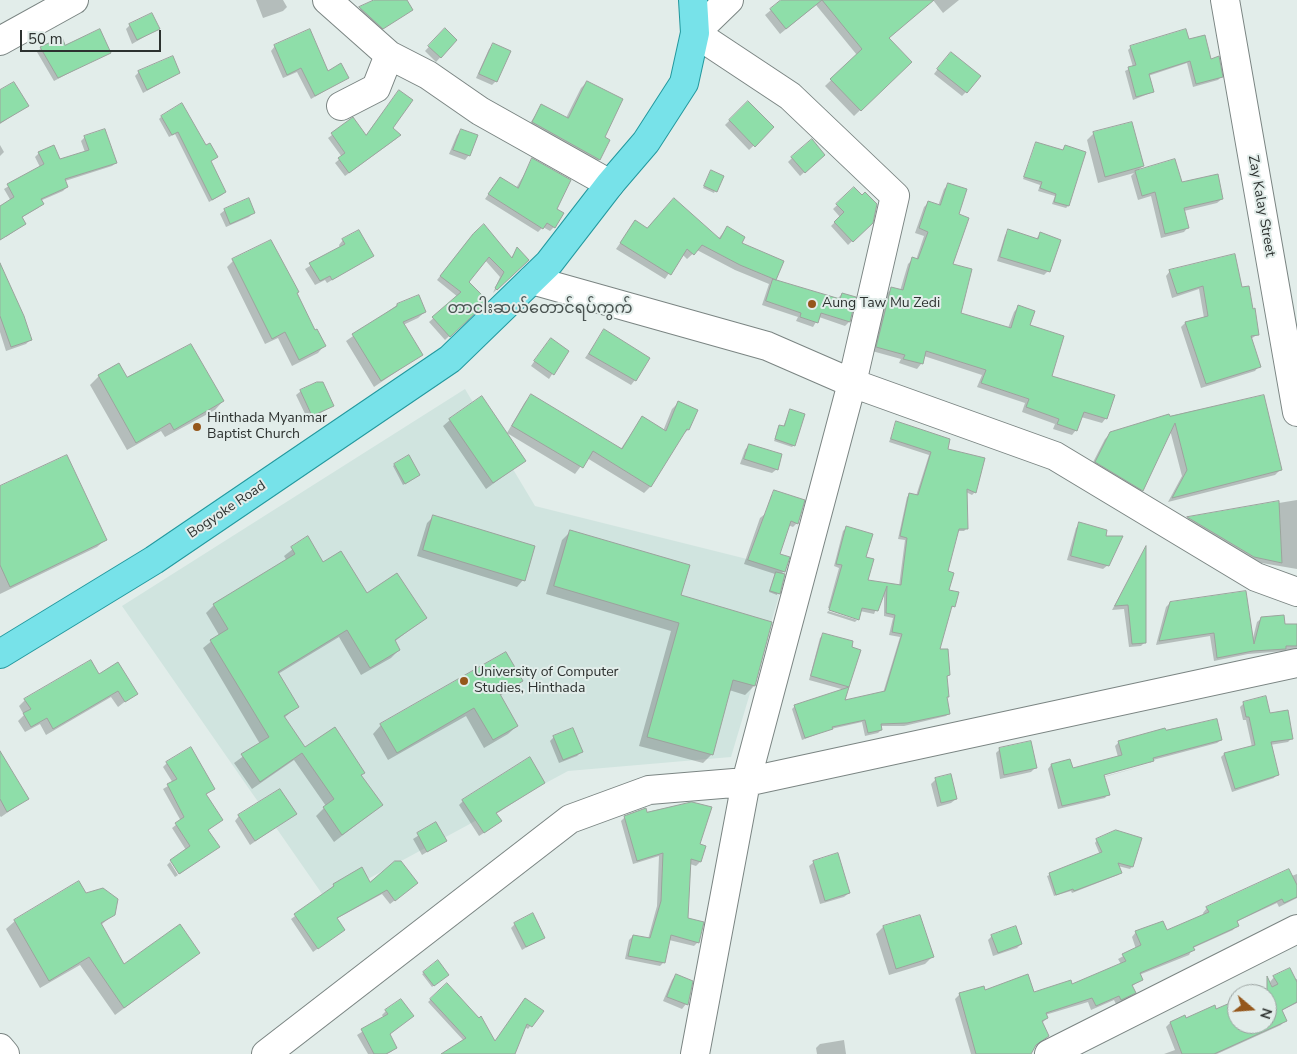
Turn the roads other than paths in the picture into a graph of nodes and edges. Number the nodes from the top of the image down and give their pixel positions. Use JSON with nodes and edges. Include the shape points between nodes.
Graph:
{"nodes":[{"id":1,"x":74,"y":0,"type":"edge"},
{"id":2,"x":327,"y":0,"type":"edge"},
{"id":3,"x":693,"y":0,"type":"edge"},
{"id":4,"x":730,"y":0,"type":"edge"},
{"id":5,"x":1225,"y":0,"type":"edge"},
{"id":6,"x":696,"y":33,"type":"junction"},
{"id":7,"x":0,"y":41,"type":"edge"},
{"id":8,"x":388,"y":55,"type":"junction"},
{"id":9,"x":341,"y":106,"type":"dead end"},
{"id":10,"x":610,"y":184,"type":"junction"},
{"id":11,"x":532,"y":280,"type":"junction"},
{"id":12,"x":852,"y":383,"type":"junction"},
{"id":13,"x":1297,"y":412,"type":"edge"},
{"id":14,"x":1297,"y":592,"type":"edge"},
{"id":15,"x":0,"y":654,"type":"edge"},
{"id":16,"x":1297,"y":663,"type":"edge"},
{"id":17,"x":746,"y":782,"type":"junction"},
{"id":18,"x":1297,"y":929,"type":"edge"},
{"id":19,"x":0,"y":1048,"type":"edge"},
{"id":20,"x":5,"y":1054,"type":"edge"},
{"id":21,"x":266,"y":1054,"type":"edge"},
{"id":22,"x":695,"y":1054,"type":"edge"},
{"id":23,"x":1048,"y":1054,"type":"edge"}],
"edges":[{"from":1,"to":7,"type":"street"},
{"from":2,"to":8,"type":"street"},
{"from":3,"to":6,"type":"main road","name":"Bogyoke Road"},
{"from":4,"to":6,"type":"street"},
{"from":5,"to":13,"type":"street","name":"Zay Kalay Street"},
{"from":6,"to":10,"type":"main road","name":"Bogyoke Road","via":[[684,83],[646,142]]},
{"from":6,"to":12,"type":"street","via":[[790,96],[895,196]]},
{"from":8,"to":9,"type":"street","via":[[376,88]]},
{"from":8,"to":10,"type":"street","via":[[428,75],[480,111]]},
{"from":10,"to":11,"type":"main road","name":"Bogyoke Road"},
{"from":11,"to":12,"type":"street","via":[[767,346]]},
{"from":11,"to":15,"type":"main road","name":"Bogyoke Road","via":[[450,359],[154,560]]},
{"from":12,"to":14,"type":"street","via":[[1055,456],[1256,577]]},
{"from":12,"to":17,"type":"street"},
{"from":16,"to":17,"type":"street"},
{"from":17,"to":21,"type":"street","via":[[649,790],[570,819]]},
{"from":17,"to":22,"type":"street"},
{"from":18,"to":23,"type":"street"},
{"from":19,"to":20,"type":"street"}]}
